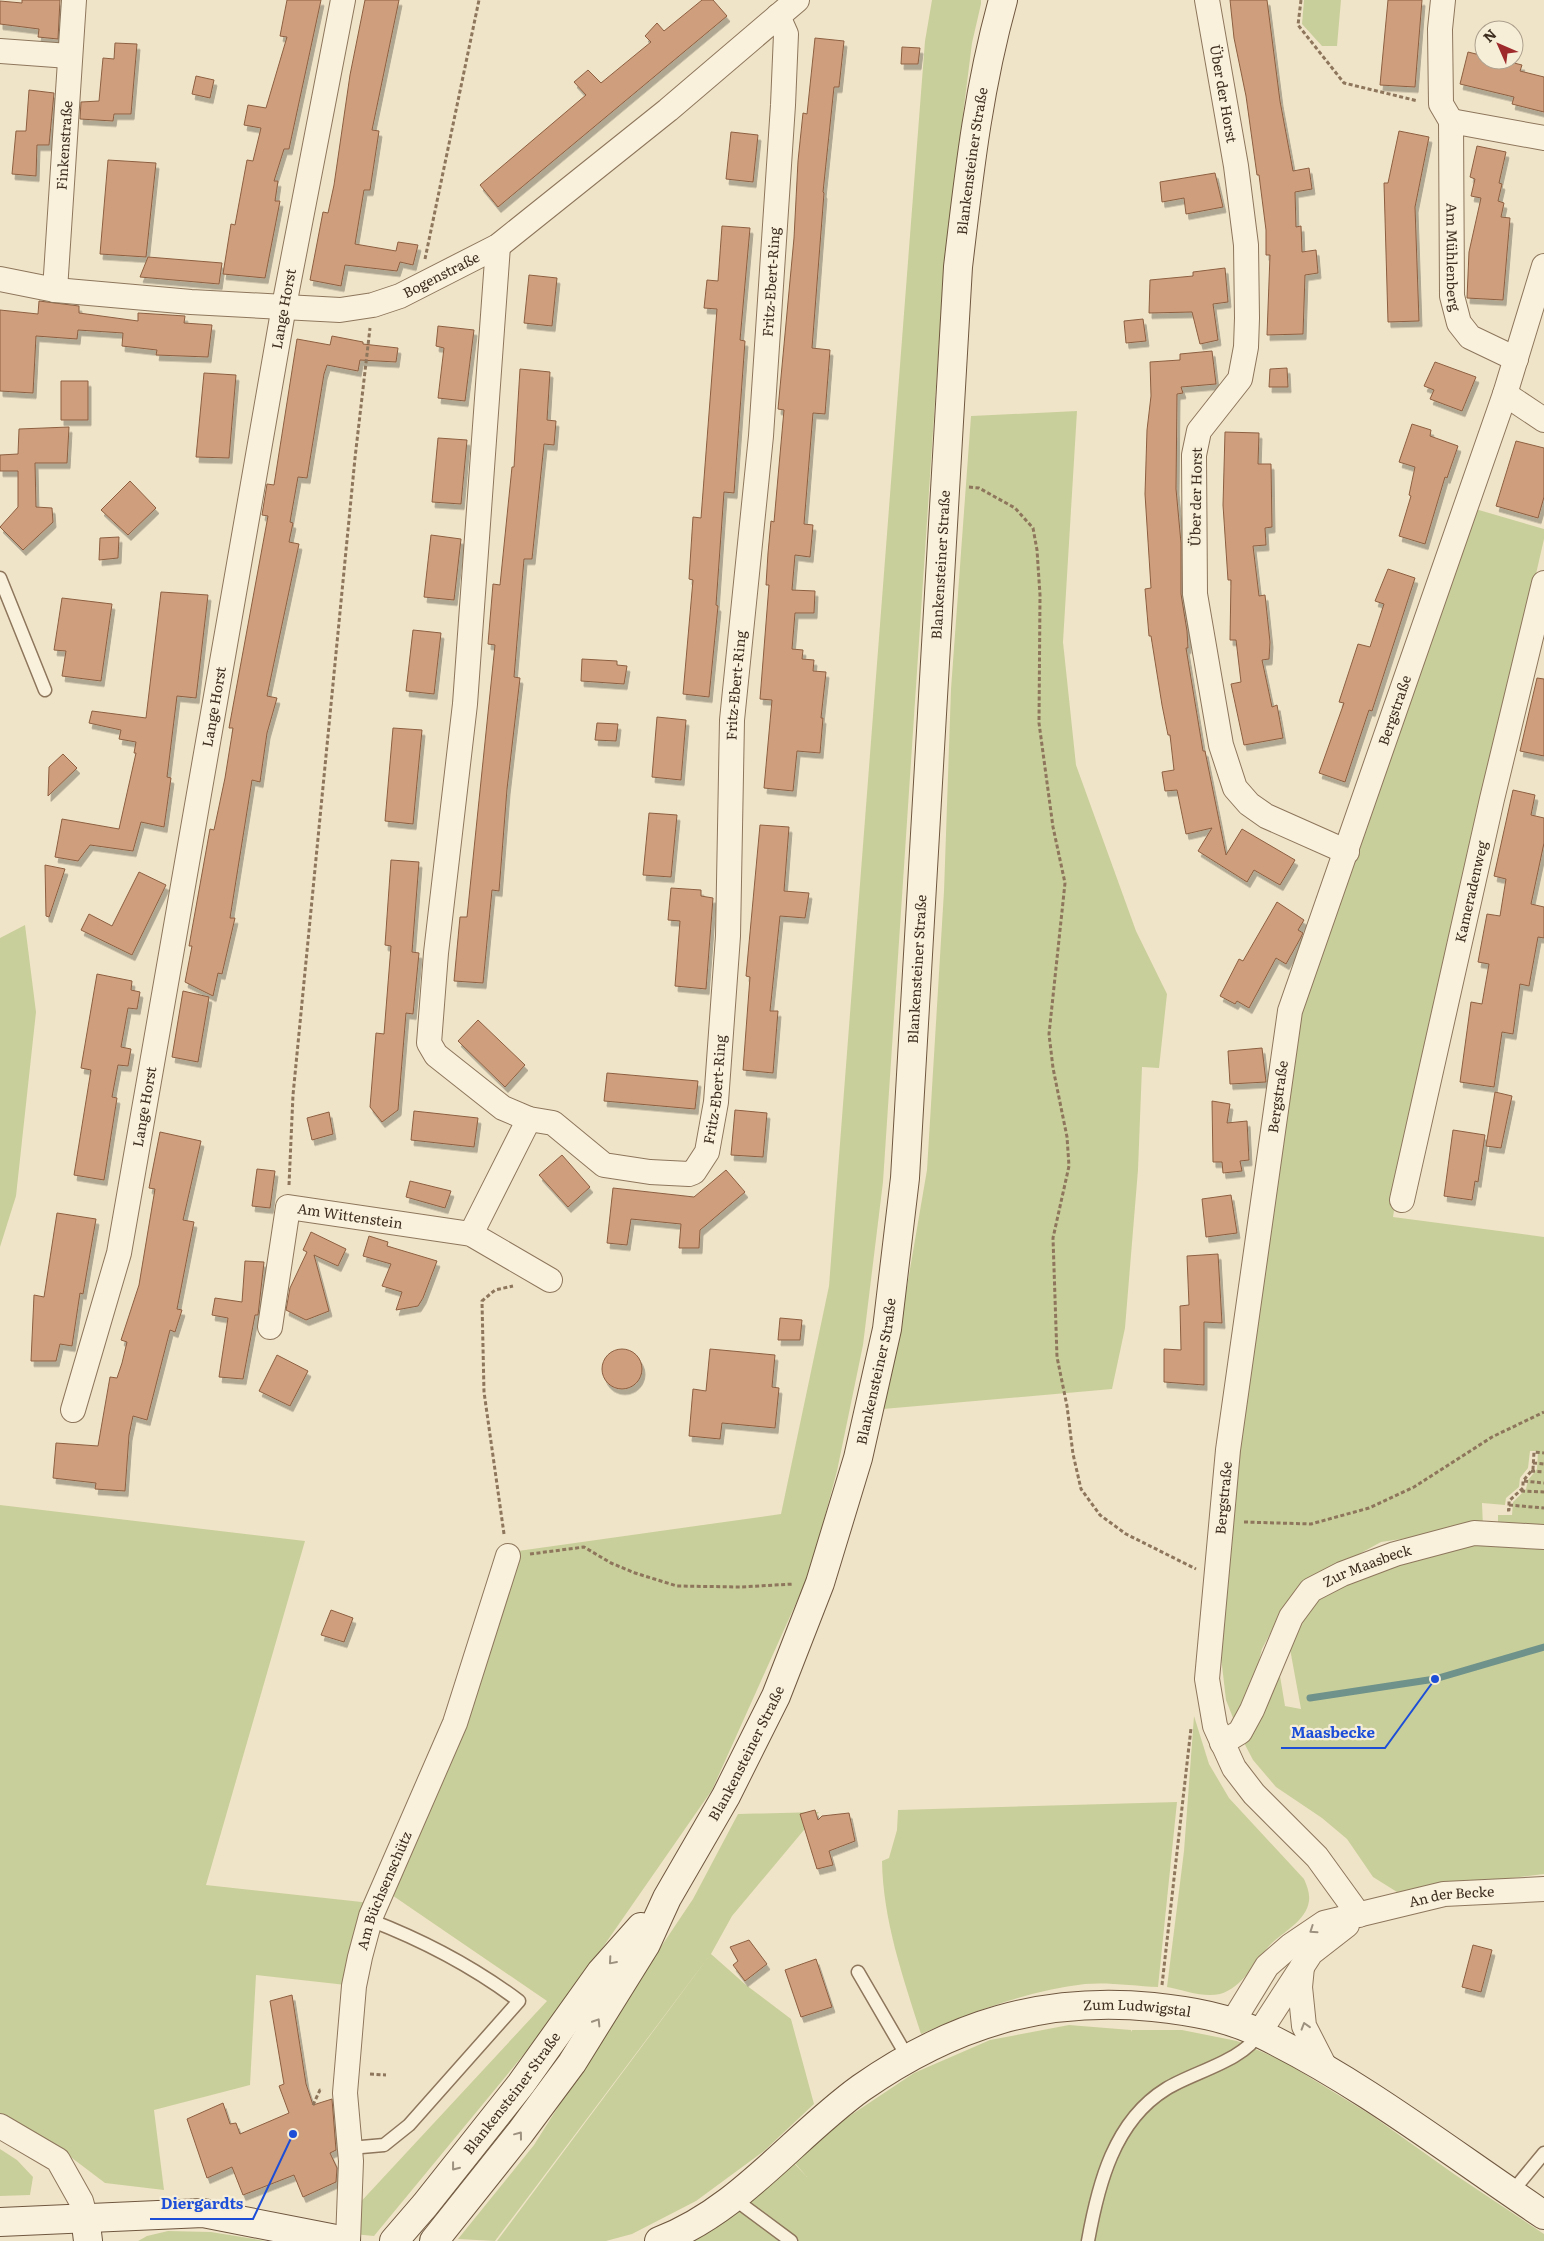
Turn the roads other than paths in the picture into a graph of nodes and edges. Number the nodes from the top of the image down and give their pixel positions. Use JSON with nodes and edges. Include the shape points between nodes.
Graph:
{"nodes":[{"id":1,"x":74,"y":0,"type":"edge"},
{"id":2,"x":343,"y":0,"type":"edge"},
{"id":3,"x":797,"y":0,"type":"edge"},
{"id":4,"x":1003,"y":0,"type":"edge"},
{"id":5,"x":1207,"y":0,"type":"edge"},
{"id":6,"x":1443,"y":0,"type":"edge"},
{"id":7,"x":778,"y":16,"type":"junction"},
{"id":8,"x":0,"y":51,"type":"edge"},
{"id":9,"x":70,"y":56,"type":"junction"},
{"id":10,"x":1446,"y":113,"type":"junction"},
{"id":11,"x":1544,"y":138,"type":"edge"},
{"id":12,"x":498,"y":246,"type":"junction"},
{"id":13,"x":1544,"y":266,"type":"edge"},
{"id":14,"x":0,"y":279,"type":"edge"},
{"id":15,"x":55,"y":290,"type":"junction"},
{"id":16,"x":284,"y":306,"type":"junction"},
{"id":17,"x":1516,"y":359,"type":"junction"},
{"id":18,"x":1505,"y":394,"type":"junction"},
{"id":19,"x":1544,"y":420,"type":"edge"},
{"id":20,"x":0,"y":578,"type":"edge"},
{"id":21,"x":1544,"y":583,"type":"edge"},
{"id":22,"x":45,"y":690,"type":"dead end"},
{"id":23,"x":1346,"y":852,"type":"junction"},
{"id":24,"x":529,"y":1119,"type":"junction"},
{"id":25,"x":1402,"y":1200,"type":"dead end"},
{"id":26,"x":471,"y":1234,"type":"junction"},
{"id":27,"x":550,"y":1280,"type":"dead end"},
{"id":28,"x":270,"y":1327,"type":"dead end"},
{"id":29,"x":73,"y":1410,"type":"dead end"},
{"id":30,"x":1544,"y":1537,"type":"edge"},
{"id":31,"x":508,"y":1556,"type":"road end"},
{"id":32,"x":1222,"y":1743,"type":"junction"},
{"id":33,"x":1544,"y":1889,"type":"edge"},
{"id":34,"x":667,"y":1898,"type":"junction"},
{"id":35,"x":1359,"y":1915,"type":"junction"},
{"id":36,"x":370,"y":1920,"type":"junction"},
{"id":37,"x":1302,"y":1967,"type":"junction"},
{"id":38,"x":858,"y":1972,"type":"dead end"},
{"id":39,"x":1232,"y":2023,"type":"junction"},
{"id":40,"x":1260,"y":2032,"type":"junction"},
{"id":41,"x":908,"y":2058,"type":"junction"},
{"id":42,"x":1326,"y":2069,"type":"junction"},
{"id":43,"x":0,"y":2126,"type":"edge"},
{"id":44,"x":350,"y":2148,"type":"junction"},
{"id":45,"x":1544,"y":2153,"type":"edge"},
{"id":46,"x":1511,"y":2193,"type":"junction"},
{"id":47,"x":733,"y":2198,"type":"junction"},
{"id":48,"x":1544,"y":2215,"type":"edge"},
{"id":49,"x":0,"y":2222,"type":"edge"},
{"id":50,"x":86,"y":2229,"type":"edge"},
{"id":51,"x":347,"y":2241,"type":"edge"},
{"id":52,"x":394,"y":2241,"type":"edge"},
{"id":53,"x":434,"y":2241,"type":"edge"},
{"id":54,"x":659,"y":2241,"type":"edge"},
{"id":55,"x":791,"y":2241,"type":"edge"},
{"id":56,"x":1088,"y":2241,"type":"edge"}],
"edges":[{"from":1,"to":9,"type":"street","name":"Finkenstraße"},
{"from":2,"to":16,"type":"street","name":"Lange Horst"},
{"from":3,"to":7,"type":"street","name":"Bogenstraße"},
{"from":4,"to":34,"type":"main road","name":"Blankensteiner Straße","via":[[989,50],[973,133],[958,267],[906,1178],[887,1329],[858,1458],[820,1583],[776,1696],[726,1796]]},
{"from":5,"to":23,"type":"street","name":"Über der Horst","via":[[1236,166],[1246,245],[1247,318],[1240,379],[1199,431],[1194,455],[1197,604],[1221,745],[1235,788],[1248,804],[1266,816]]},
{"from":6,"to":10,"type":"street","name":"Am Mühlenberg","via":[[1440,29]]},
{"from":7,"to":12,"type":"street","name":"Bogenstraße","via":[[668,110]]},
{"from":7,"to":24,"type":"street","name":"Fritz-Ebert-Ring","via":[[786,34],[783,105],[761,436],[732,720],[728,936],[710,1144],[703,1161],[688,1174],[618,1168],[600,1162],[553,1124]]},
{"from":8,"to":9,"type":"street"},
{"from":9,"to":15,"type":"street","name":"Finkenstraße"},
{"from":10,"to":11,"type":"street"},
{"from":10,"to":17,"type":"street","name":"Am Mühlenberg","via":[[1452,296],[1459,323],[1470,337]]},
{"from":12,"to":16,"type":"street","name":"Bogenstraße","via":[[400,296],[373,305],[340,310]]},
{"from":12,"to":24,"type":"street","name":"Fritz-Ebert-Ring","via":[[466,704],[436,953],[429,1043],[436,1054],[471,1084],[503,1108]]},
{"from":13,"to":17,"type":"street","name":"Bergstraße"},
{"from":14,"to":15,"type":"street","name":"Bogenstraße"},
{"from":15,"to":16,"type":"street","name":"Bogenstraße"},
{"from":16,"to":29,"type":"street","name":"Lange Horst","via":[[119,1253]]},
{"from":17,"to":18,"type":"street","name":"Bergstraße"},
{"from":18,"to":19,"type":"street"},
{"from":18,"to":23,"type":"street","name":"Bergstraße"},
{"from":20,"to":22,"type":"lane"},
{"from":21,"to":25,"type":"street","name":"Kameradenweg"},
{"from":23,"to":32,"type":"street","name":"Bergstraße","via":[[1290,1011],[1228,1450],[1207,1679],[1214,1726]]},
{"from":24,"to":26,"type":"street"},
{"from":26,"to":27,"type":"street","name":"Am Wittenstein"},
{"from":26,"to":28,"type":"street","name":"Am Wittenstein","via":[[288,1207]]},
{"from":30,"to":32,"type":"street","name":"Zur Maasbeck","via":[[1474,1533],[1395,1554],[1342,1574],[1312,1590],[1291,1616],[1240,1732]]},
{"from":31,"to":36,"type":"street","name":"Am Büchsenschütz","via":[[455,1723]]},
{"from":32,"to":35,"type":"street","name":"Bergstraße","via":[[1234,1768],[1254,1794],[1318,1857]]},
{"from":33,"to":35,"type":"street","name":"An der Becke","via":[[1444,1894]]},
{"from":34,"to":52,"type":"main road","name":"Blankensteiner Straße","one_way":true,"via":[[601,1972],[521,2084]]},
{"from":53,"to":34,"type":"main road","name":"Blankensteiner Straße","one_way":true,"via":[[572,2063],[646,1944]]},
{"from":35,"to":37,"type":"street","name":"An der Becke","via":[[1310,1953]]},
{"from":35,"to":39,"type":"street","name":"An der Becke","one_way":true,"via":[[1324,1923],[1290,1946],[1268,1966]]},
{"from":36,"to":44,"type":"street","name":"Am Büchsenschütz","via":[[353,1996],[345,2093]]},
{"from":36,"to":44,"type":"lane","via":[[390,1927],[493,1981],[519,2001],[409,2125],[384,2145]]},
{"from":37,"to":40,"type":"street","name":"An der Becke"},
{"from":42,"to":37,"type":"street","one_way":true,"via":[[1304,2026],[1300,1987]]},
{"from":38,"to":41,"type":"lane"},
{"from":39,"to":40,"type":"main road","name":"Zum Ludwigstal"},
{"from":39,"to":41,"type":"main road","name":"Zum Ludwigstal","via":[[1184,2010],[1157,2007],[1105,2003],[1069,2005],[986,2023]]},
{"from":40,"to":42,"type":"main road","name":"Zum Ludwigstal"},
{"from":40,"to":56,"type":"lane","via":[[1254,2042],[1226,2060],[1165,2089],[1144,2107],[1119,2138],[1105,2170]]},
{"from":41,"to":47,"type":"main road","name":"Zum Ludwigstal","via":[[861,2089]]},
{"from":42,"to":46,"type":"main road","name":"Zum Ludwigstal","via":[[1364,2091]]},
{"from":43,"to":50,"type":"street","via":[[58,2160],[81,2202]]},
{"from":44,"to":51,"type":"street","name":"Am Büchsenschütz"},
{"from":45,"to":46,"type":"lane"},
{"from":46,"to":48,"type":"main road","name":"Zum Ludwigstal"},
{"from":47,"to":54,"type":"main road","name":"Zum Ludwigstal","via":[[704,2219]]},
{"from":47,"to":55,"type":"lane"},
{"from":49,"to":50,"type":"main road","name":"Am Büchsenschütz"},
{"from":50,"to":51,"type":"main road","name":"Am Büchsenschütz","via":[[203,2213]]}]}
